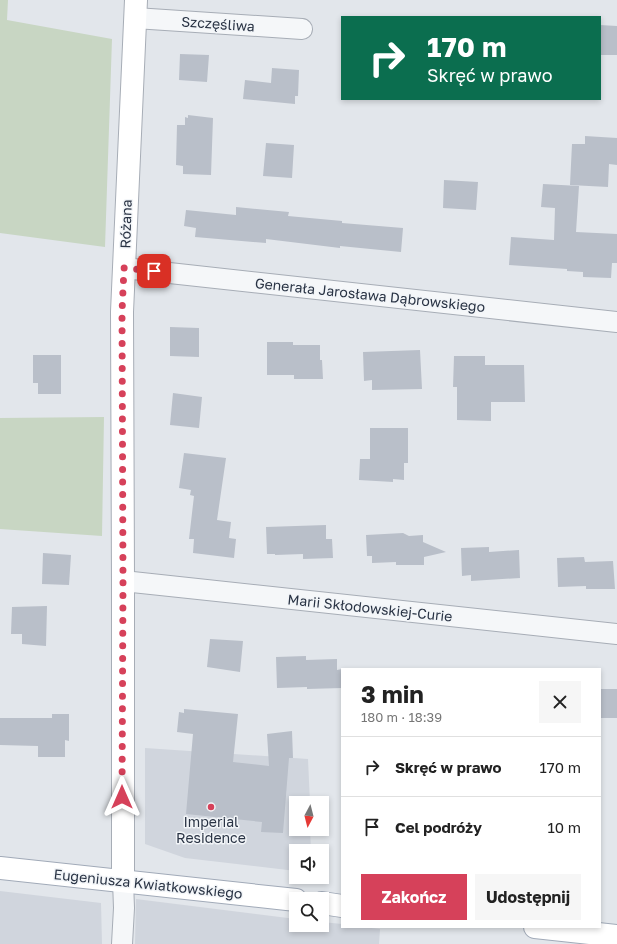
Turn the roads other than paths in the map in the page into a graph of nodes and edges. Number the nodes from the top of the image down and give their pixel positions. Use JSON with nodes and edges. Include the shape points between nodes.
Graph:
{"nodes":[{"id":1,"x":135,"y":9,"type":"edge"},
{"id":2,"x":302,"y":29,"type":"dead end"},
{"id":3,"x":124,"y":268,"type":"junction"},
{"id":4,"x":617,"y":322,"type":"edge"},
{"id":5,"x":123,"y":582,"type":"junction"},
{"id":6,"x":617,"y":634,"type":"edge"},
{"id":7,"x":0,"y":868,"type":"edge"},
{"id":8,"x":123,"y":881,"type":"junction"},
{"id":9,"x":289,"y":899,"type":"edge"},
{"id":10,"x":329,"y":904,"type":"edge"},
{"id":11,"x":341,"y":906,"type":"edge"},
{"id":12,"x":544,"y":928,"type":"edge"},
{"id":13,"x":617,"y":936,"type":"edge"},
{"id":14,"x":122,"y":944,"type":"edge"}],
"edges":[{"from":1,"to":2,"type":"street","name":"Szczęśliwa"},
{"from":1,"to":3,"type":"street","name":"Różana"},
{"from":3,"to":4,"type":"street","name":"Generała Jarosława Dąbrowskiego"},
{"from":3,"to":5,"type":"street","name":"Różana"},
{"from":5,"to":6,"type":"street","name":"Marii Skłodowskiej-Curie"},
{"from":5,"to":8,"type":"street","name":"Różana"},
{"from":7,"to":8,"type":"street","name":"Eugeniusza Kwiatkowskiego"},
{"from":8,"to":9,"type":"street","name":"Eugeniusza Kwiatkowskiego"},
{"from":8,"to":14,"type":"street"},
{"from":10,"to":11,"type":"street"},
{"from":12,"to":13,"type":"street"}]}
